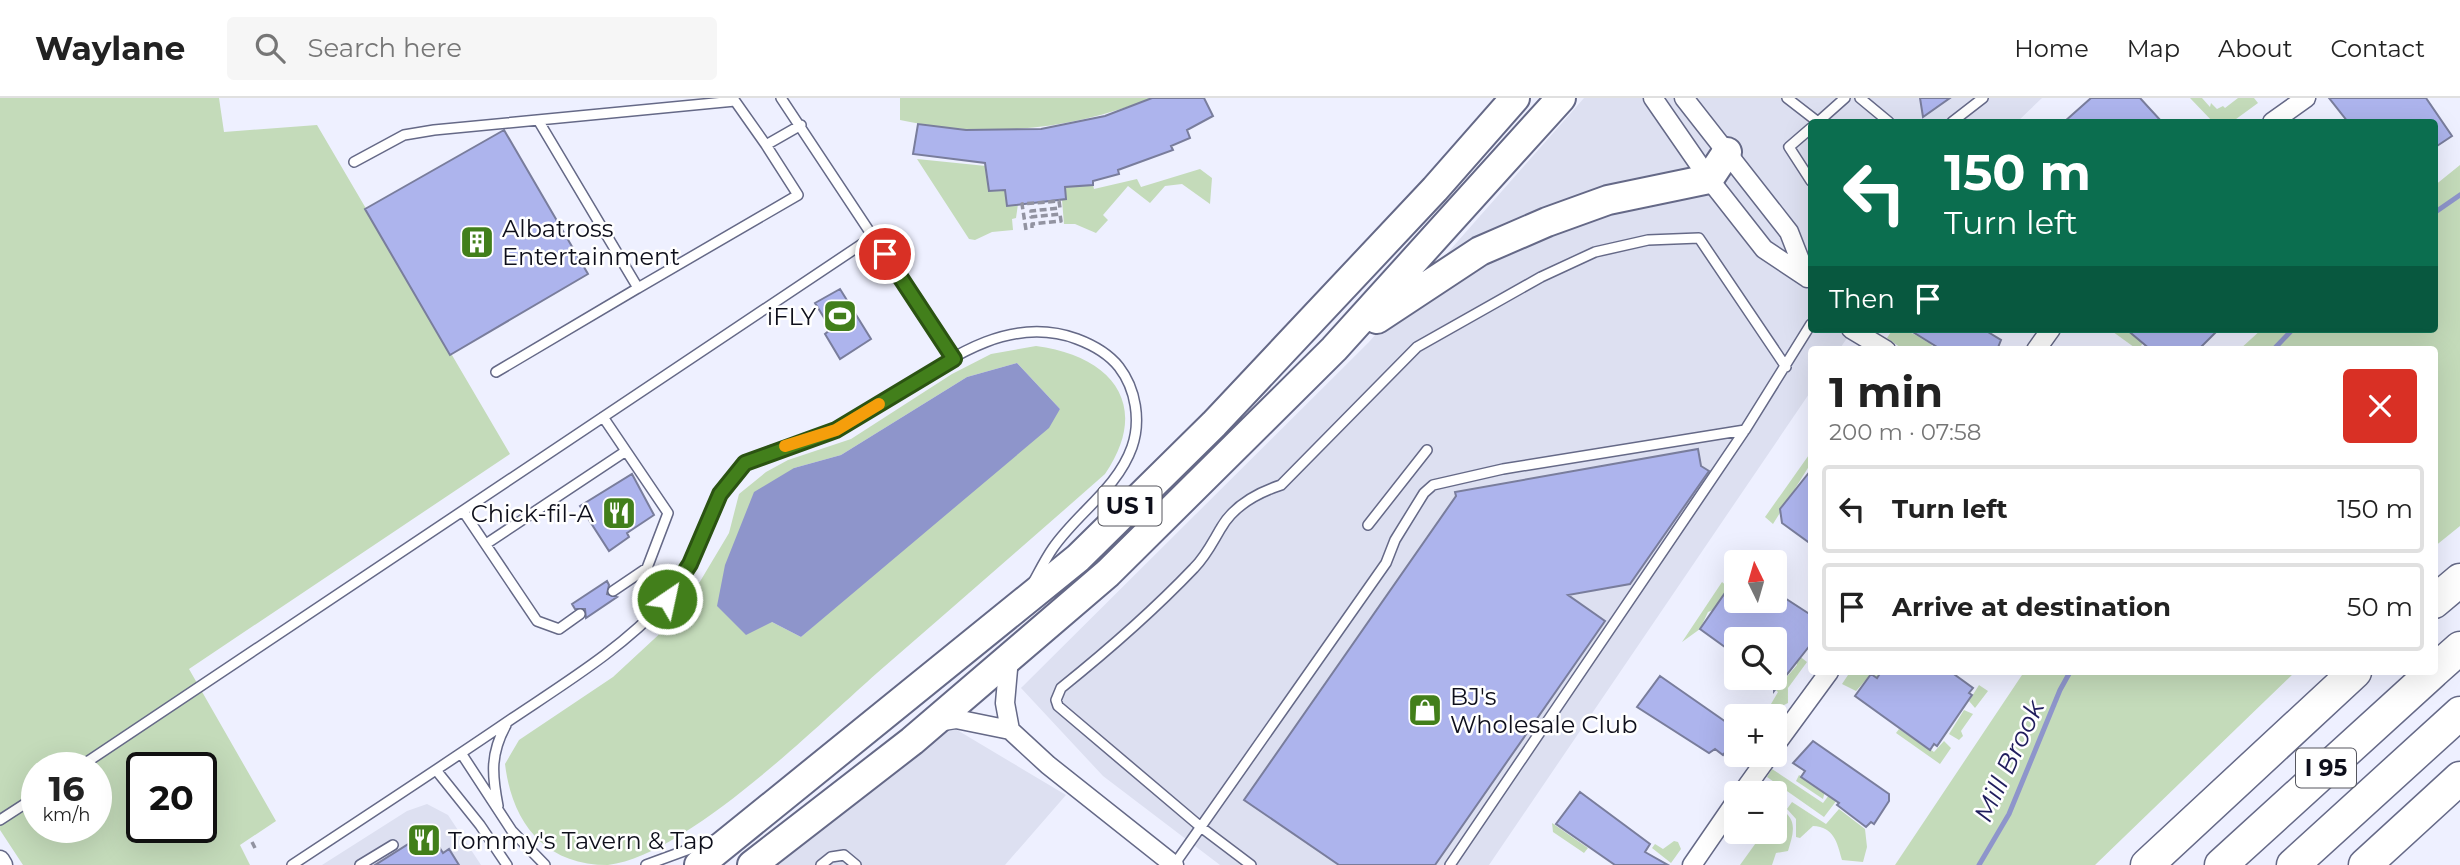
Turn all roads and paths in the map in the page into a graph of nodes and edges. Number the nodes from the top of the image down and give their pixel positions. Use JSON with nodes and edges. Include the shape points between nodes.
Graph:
{"nodes":[{"id":1,"x":781,"y":98,"type":"edge"},
{"id":2,"x":1560,"y":98,"type":"edge"},
{"id":3,"x":1653,"y":98,"type":"edge"},
{"id":4,"x":1684,"y":98,"type":"edge"},
{"id":5,"x":1787,"y":98,"type":"edge"},
{"id":6,"x":1845,"y":98,"type":"edge"},
{"id":7,"x":1860,"y":98,"type":"edge"},
{"id":8,"x":1983,"y":98,"type":"edge"},
{"id":9,"x":2306,"y":98,"type":"edge"},
{"id":10,"x":1514,"y":99,"type":"edge"},
{"id":11,"x":1815,"y":119,"type":"edge"},
{"id":12,"x":1822,"y":119,"type":"edge"},
{"id":13,"x":1885,"y":119,"type":"edge"},
{"id":14,"x":1956,"y":119,"type":"edge"},
{"id":15,"x":2276,"y":119,"type":"edge"},
{"id":16,"x":538,"y":120,"type":"junction"},
{"id":17,"x":801,"y":125,"type":"junction"},
{"id":18,"x":1808,"y":131,"type":"edge"},
{"id":19,"x":766,"y":145,"type":"junction"},
{"id":20,"x":1727,"y":152,"type":"junction"},
{"id":21,"x":354,"y":162,"type":"dead end"},
{"id":22,"x":1808,"y":176,"type":"edge"},
{"id":23,"x":1709,"y":179,"type":"junction"},
{"id":24,"x":1026,"y":230,"type":"dead end"},
{"id":25,"x":1032,"y":230,"type":"dead end"},
{"id":26,"x":874,"y":236,"type":"junction"},
{"id":27,"x":1808,"y":278,"type":"edge"},
{"id":28,"x":1808,"y":279,"type":"edge"},
{"id":29,"x":638,"y":288,"type":"junction"},
{"id":30,"x":1808,"y":329,"type":"edge"},
{"id":31,"x":1858,"y":333,"type":"edge"},
{"id":32,"x":1879,"y":346,"type":"edge"},
{"id":33,"x":1334,"y":349,"type":"junction"},
{"id":34,"x":954,"y":359,"type":"junction"},
{"id":35,"x":1786,"y":367,"type":"junction"},
{"id":36,"x":496,"y":372,"type":"dead end"},
{"id":37,"x":603,"y":417,"type":"junction"},
{"id":38,"x":1745,"y":430,"type":"junction"},
{"id":39,"x":1427,"y":450,"type":"dead end"},
{"id":40,"x":626,"y":451,"type":"junction"},
{"id":41,"x":463,"y":511,"type":"junction"},
{"id":42,"x":1368,"y":525,"type":"dead end"},
{"id":43,"x":486,"y":544,"type":"junction"},
{"id":44,"x":2460,"y":580,"type":"edge"},
{"id":45,"x":613,"y":591,"type":"dead end"},
{"id":46,"x":2438,"y":599,"type":"edge"},
{"id":47,"x":1020,"y":604,"type":"junction"},
{"id":48,"x":580,"y":614,"type":"dead end"},
{"id":49,"x":2460,"y":648,"type":"edge"},
{"id":50,"x":1009,"y":658,"type":"junction"},
{"id":51,"x":2438,"y":667,"type":"edge"},
{"id":52,"x":1827,"y":675,"type":"edge"},
{"id":53,"x":2352,"y":675,"type":"edge"},
{"id":54,"x":2430,"y":675,"type":"edge"},
{"id":55,"x":2460,"y":713,"type":"edge"},
{"id":56,"x":509,"y":721,"type":"junction"},
{"id":57,"x":934,"y":722,"type":"junction"},
{"id":58,"x":1787,"y":729,"type":"edge"},
{"id":59,"x":1010,"y":730,"type":"junction"},
{"id":60,"x":102,"y":752,"type":"edge"},
{"id":61,"x":461,"y":753,"type":"junction"},
{"id":62,"x":436,"y":770,"type":"junction"},
{"id":63,"x":2460,"y":778,"type":"edge"},
{"id":64,"x":21,"y":806,"type":"edge"},
{"id":65,"x":499,"y":811,"type":"junction"},
{"id":66,"x":1724,"y":818,"type":"edge"},
{"id":67,"x":0,"y":820,"type":"edge"},
{"id":68,"x":1202,"y":828,"type":"junction"},
{"id":69,"x":740,"y":832,"type":"junction"},
{"id":70,"x":252,"y":842,"type":"dead end"},
{"id":71,"x":393,"y":845,"type":"dead end"},
{"id":72,"x":255,"y":848,"type":"dead end"},
{"id":73,"x":0,"y":860,"type":"edge"},
{"id":74,"x":4,"y":865,"type":"edge"},
{"id":75,"x":292,"y":865,"type":"edge"},
{"id":76,"x":360,"y":865,"type":"edge"},
{"id":77,"x":507,"y":865,"type":"edge"},
{"id":78,"x":545,"y":865,"type":"edge"},
{"id":79,"x":646,"y":865,"type":"edge"},
{"id":80,"x":699,"y":865,"type":"edge"},
{"id":81,"x":752,"y":865,"type":"edge"},
{"id":82,"x":821,"y":865,"type":"edge"},
{"id":83,"x":856,"y":865,"type":"edge"},
{"id":84,"x":1174,"y":865,"type":"edge"},
{"id":85,"x":1251,"y":865,"type":"edge"},
{"id":86,"x":1450,"y":865,"type":"edge"},
{"id":87,"x":1692,"y":865,"type":"edge"},
{"id":88,"x":2147,"y":865,"type":"edge"},
{"id":89,"x":2221,"y":865,"type":"edge"},
{"id":90,"x":2293,"y":865,"type":"edge"},
{"id":91,"x":2365,"y":865,"type":"edge"}],
"edges":[{"from":1,"to":17,"type":"lane"},
{"from":2,"to":33,"type":"highway","number":"US 1"},
{"from":3,"to":23,"type":"street"},
{"from":4,"to":20,"type":"street"},
{"from":5,"to":11,"type":"lane"},
{"from":6,"to":12,"type":"lane"},
{"from":7,"to":13,"type":"lane"},
{"from":8,"to":14,"type":"lane"},
{"from":9,"to":15,"type":"street"},
{"from":10,"to":47,"type":"highway","number":"US 1","via":[[1214,424],[1078,558]]},
{"from":16,"to":19,"type":"lane","via":[[735,101]]},
{"from":16,"to":21,"type":"lane","via":[[404,135]]},
{"from":16,"to":29,"type":"lane"},
{"from":17,"to":19,"type":"lane"},
{"from":17,"to":26,"type":"lane"},
{"from":18,"to":22,"type":"lane","via":[[1789,147]]},
{"from":19,"to":29,"type":"lane","via":[[798,195]]},
{"from":20,"to":23,"type":"highway"},
{"from":20,"to":27,"type":"street","via":[[1789,232]]},
{"from":23,"to":28,"type":"street","via":[[1763,249]]},
{"from":23,"to":33,"type":"highway","via":[[1605,201],[1480,251]]},
{"from":24,"to":25,"type":"path","via":[[1022,204],[1059,201],[1060,208],[1031,211],[1031,217],[1060,214],[1061,221],[1032,224]]},
{"from":26,"to":34,"type":"lane"},
{"from":26,"to":37,"type":"lane"},
{"from":29,"to":36,"type":"lane"},
{"from":30,"to":35,"type":"lane"},
{"from":31,"to":32,"type":"street"},
{"from":33,"to":50,"type":"highway","number":"US 1","via":[[1108,573]]},
{"from":34,"to":47,"type":"lane","via":[[988,340],[1016,332],[1063,335],[1109,356],[1128,381],[1136,410],[1137,429],[1118,477],[1054,547]]},
{"from":34,"to":56,"type":"lane","via":[[836,430],[745,463],[720,494],[690,564],[667,599],[580,673]]},
{"from":35,"to":38,"type":"lane"},
{"from":35,"to":68,"type":"lane","via":[[1699,238],[1648,240],[1595,252],[1417,347],[1291,476],[1281,485],[1254,494],[1222,526],[1196,567],[1056,693],[1058,706]]},
{"from":37,"to":40,"type":"lane"},
{"from":37,"to":41,"type":"lane"},
{"from":38,"to":68,"type":"lane","via":[[1503,469],[1433,485],[1395,540],[1386,563]]},
{"from":38,"to":86,"type":"lane"},
{"from":39,"to":42,"type":"lane"},
{"from":40,"to":43,"type":"lane"},
{"from":40,"to":45,"type":"lane","via":[[668,513],[647,568]]},
{"from":41,"to":43,"type":"lane"},
{"from":41,"to":60,"type":"lane"},
{"from":43,"to":48,"type":"lane","via":[[537,621],[559,629]]},
{"from":44,"to":46,"type":"highway"},
{"from":47,"to":69,"type":"highway","number":"US 1"},
{"from":49,"to":51,"type":"highway","number":"I 95"},
{"from":50,"to":57,"type":"highway","number":"US 1"},
{"from":50,"to":59,"type":"street","via":[[1005,703]]},
{"from":52,"to":58,"type":"street"},
{"from":53,"to":88,"type":"highway","number":"I 95"},
{"from":54,"to":89,"type":"highway","number":"I 95"},
{"from":55,"to":90,"type":"highway","number":"I 95"},
{"from":56,"to":61,"type":"lane"},
{"from":56,"to":65,"type":"lane","via":[[492,766]]},
{"from":57,"to":59,"type":"street","via":[[956,719]]},
{"from":57,"to":81,"type":"highway","number":"US 1","via":[[780,849]]},
{"from":59,"to":84,"type":"street"},
{"from":61,"to":62,"type":"lane"},
{"from":61,"to":65,"type":"lane"},
{"from":62,"to":75,"type":"lane"},
{"from":62,"to":77,"type":"lane"},
{"from":63,"to":91,"type":"highway"},
{"from":64,"to":67,"type":"lane"},
{"from":65,"to":78,"type":"lane"},
{"from":66,"to":87,"type":"street"},
{"from":68,"to":84,"type":"lane"},
{"from":68,"to":85,"type":"lane"},
{"from":69,"to":79,"type":"lane"},
{"from":69,"to":80,"type":"highway","number":"US 1"},
{"from":70,"to":72,"type":"path"},
{"from":71,"to":76,"type":"lane"},
{"from":73,"to":74,"type":"street"},
{"from":82,"to":83,"type":"lane","via":[[844,855]]}]}
